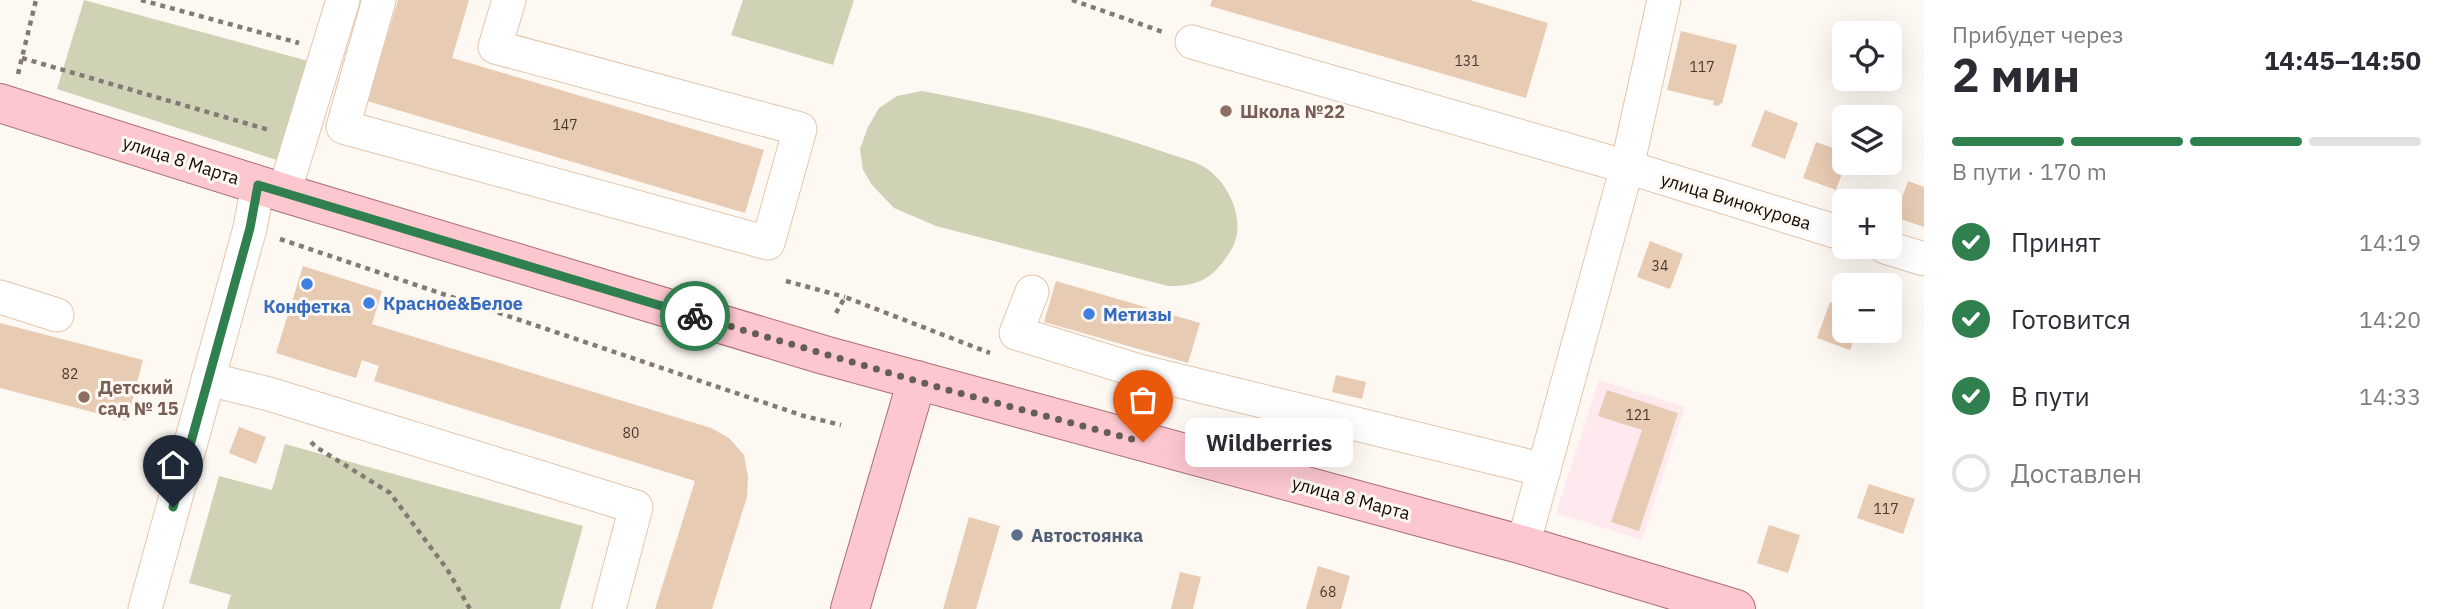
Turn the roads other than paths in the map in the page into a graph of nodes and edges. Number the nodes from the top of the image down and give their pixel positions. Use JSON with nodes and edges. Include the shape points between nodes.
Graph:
{"nodes":[{"id":1,"x":343,"y":0,"type":"edge"},
{"id":2,"x":379,"y":0,"type":"edge"},
{"id":3,"x":509,"y":0,"type":"edge"},
{"id":4,"x":1664,"y":0,"type":"edge"},
{"id":5,"x":1192,"y":42,"type":"road end"},
{"id":6,"x":0,"y":103,"type":"edge"},
{"id":7,"x":1627,"y":167,"type":"junction"},
{"id":8,"x":271,"y":189,"type":"junction"},
{"id":9,"x":1832,"y":230,"type":"edge"},
{"id":10,"x":1902,"y":252,"type":"edge"},
{"id":11,"x":1924,"y":259,"type":"edge"},
{"id":12,"x":1032,"y":292,"type":"dead end"},
{"id":13,"x":0,"y":297,"type":"edge"},
{"id":14,"x":57,"y":315,"type":"dead end"},
{"id":15,"x":208,"y":379,"type":"junction"},
{"id":16,"x":917,"y":380,"type":"junction"},
{"id":17,"x":1544,"y":470,"type":"junction"},
{"id":18,"x":1523,"y":545,"type":"junction"},
{"id":19,"x":145,"y":609,"type":"edge"},
{"id":20,"x":609,"y":609,"type":"edge"},
{"id":21,"x":850,"y":609,"type":"edge"},
{"id":22,"x":1736,"y":609,"type":"edge"}],
"edges":[{"from":1,"to":8,"type":"street","via":[[300,139]]},
{"from":2,"to":3,"type":"street","via":[[343,127],[768,243],[800,129],[495,47]]},
{"from":4,"to":7,"type":"street"},
{"from":5,"to":7,"type":"street","name":"улица Винокурова"},
{"from":6,"to":8,"type":"main road","name":"улица 8 Марта"},
{"from":7,"to":9,"type":"street","name":"улица Винокурова"},
{"from":7,"to":17,"type":"street"},
{"from":8,"to":15,"type":"street","via":[[250,228]]},
{"from":8,"to":16,"type":"main road","name":"улица 8 Марта"},
{"from":10,"to":11,"type":"street"},
{"from":12,"to":17,"type":"street","via":[[1016,333],[1139,371]]},
{"from":13,"to":14,"type":"street"},
{"from":15,"to":19,"type":"street"},
{"from":15,"to":20,"type":"street","via":[[636,506]]},
{"from":16,"to":18,"type":"main road","name":"улица 8 Марта"},
{"from":16,"to":21,"type":"main road"},
{"from":17,"to":18,"type":"street"},
{"from":18,"to":22,"type":"main road","name":"улица 8 Марта"}]}
